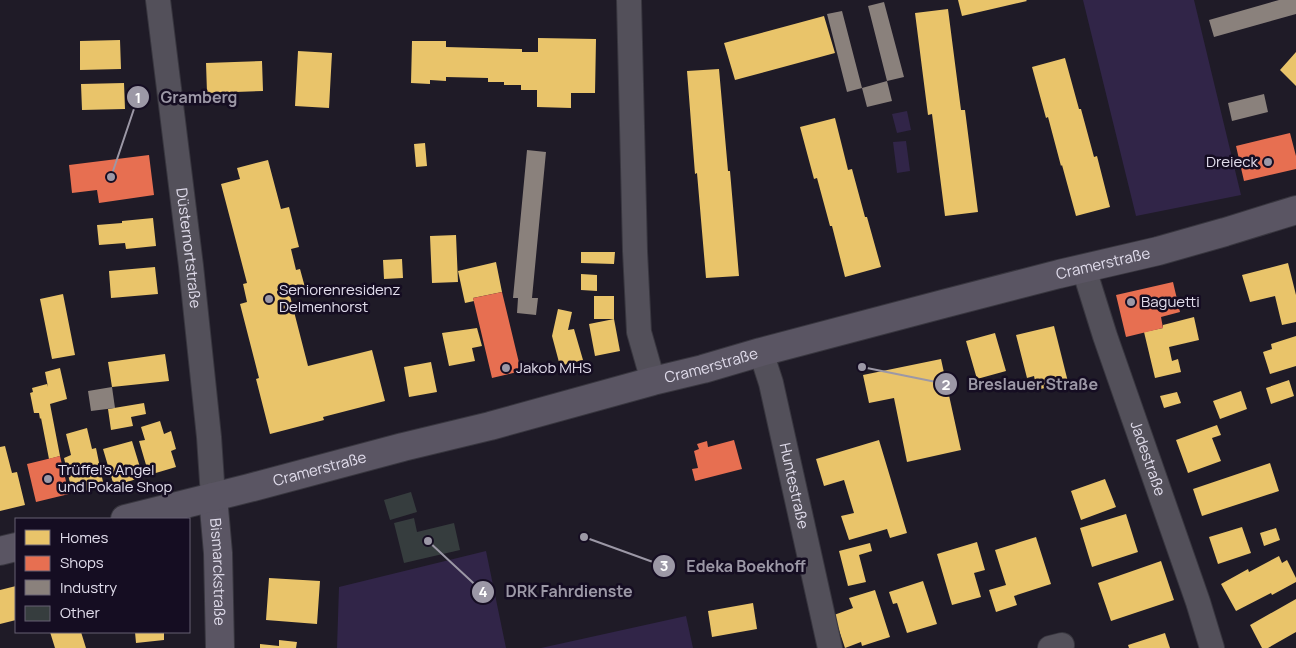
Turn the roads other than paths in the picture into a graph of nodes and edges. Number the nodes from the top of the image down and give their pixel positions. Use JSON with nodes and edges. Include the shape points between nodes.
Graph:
{"nodes":[{"id":1,"x":158,"y":0,"type":"edge"},
{"id":2,"x":629,"y":0,"type":"edge"},
{"id":3,"x":1296,"y":210,"type":"edge"},
{"id":4,"x":1084,"y":269,"type":"junction"},
{"id":5,"x":762,"y":352,"type":"junction"},
{"id":6,"x":653,"y":381,"type":"junction"},
{"id":7,"x":213,"y":497,"type":"junction"},
{"id":8,"x":129,"y":518,"type":"edge"},
{"id":9,"x":15,"y":547,"type":"edge"},
{"id":10,"x":0,"y":551,"type":"edge"},
{"id":11,"x":220,"y":648,"type":"edge"},
{"id":12,"x":830,"y":648,"type":"edge"},
{"id":13,"x":1212,"y":648,"type":"edge"}],
"edges":[{"from":1,"to":7,"type":"street","name":"Düsternortstraße","via":[[191,266]]},
{"from":2,"to":6,"type":"street","via":[[639,332]]},
{"from":3,"to":4,"type":"main road","name":"Cramerstraße"},
{"from":4,"to":5,"type":"main road","name":"Cramerstraße"},
{"from":4,"to":13,"type":"street","name":"Jadestraße"},
{"from":5,"to":6,"type":"main road","name":"Cramerstraße"},
{"from":5,"to":12,"type":"street","name":"Huntestraße"},
{"from":6,"to":7,"type":"main road","name":"Cramerstraße"},
{"from":7,"to":8,"type":"main road","name":"Cramerstraße"},
{"from":7,"to":11,"type":"main road","name":"Bismarckstraße"},
{"from":9,"to":10,"type":"main road"}]}
